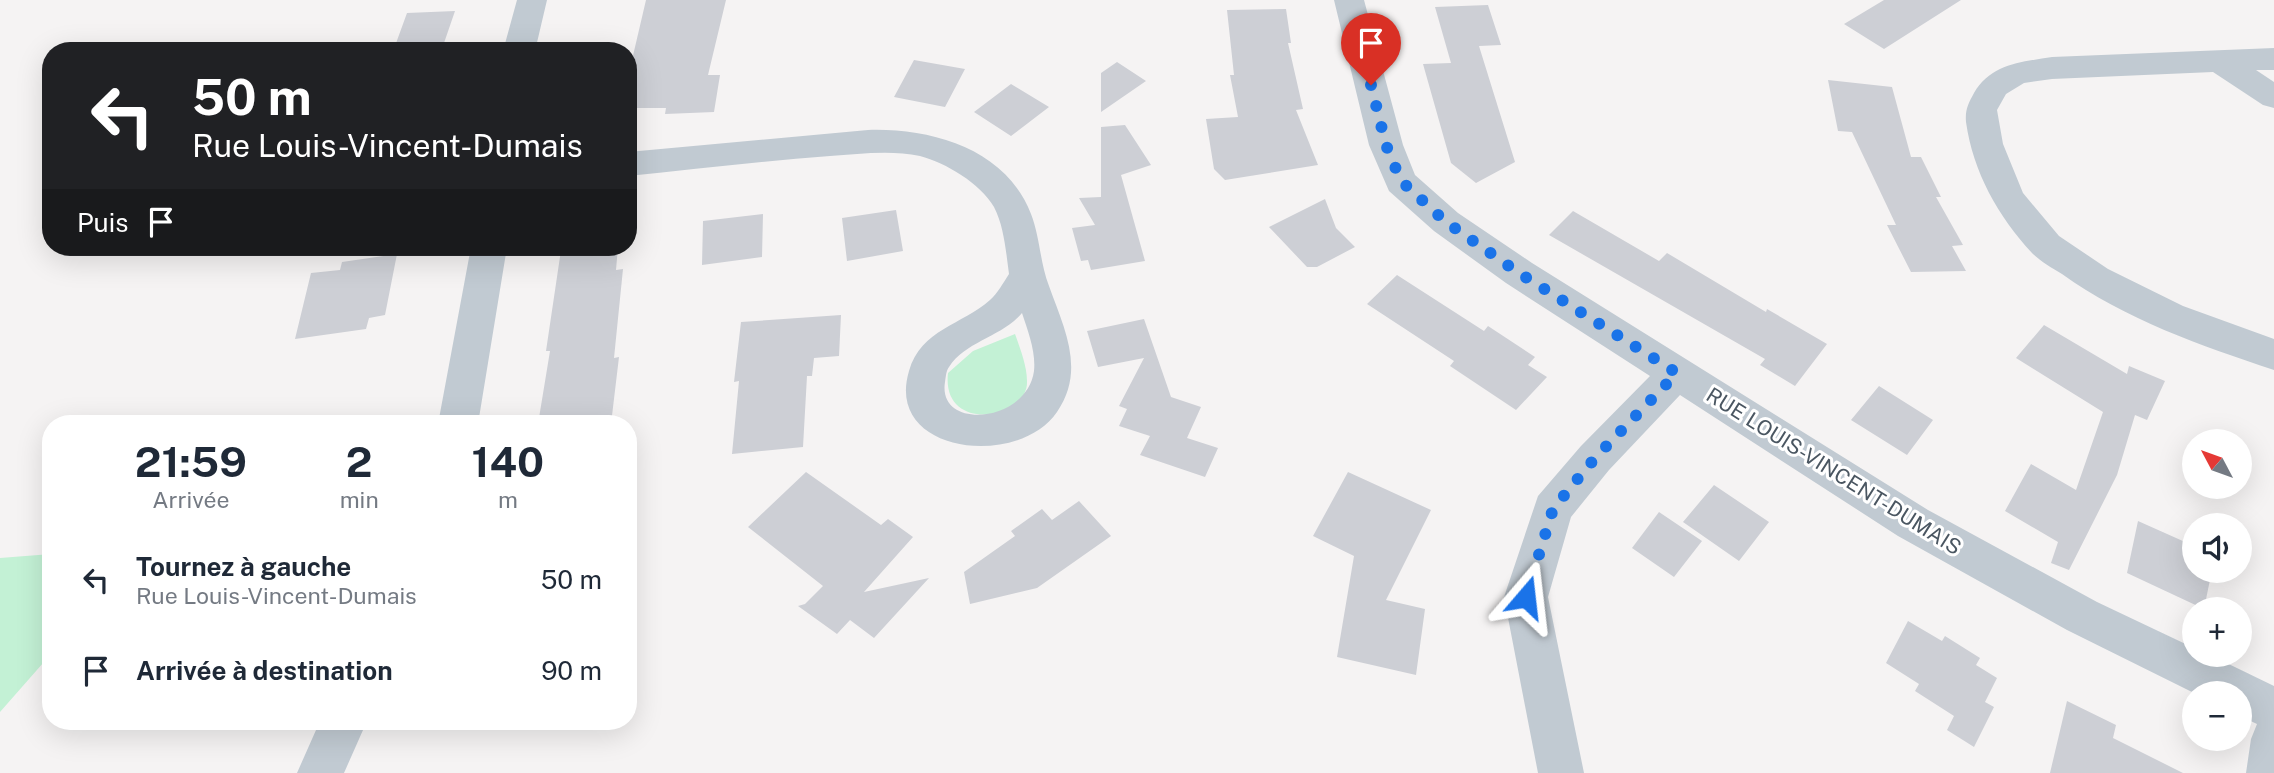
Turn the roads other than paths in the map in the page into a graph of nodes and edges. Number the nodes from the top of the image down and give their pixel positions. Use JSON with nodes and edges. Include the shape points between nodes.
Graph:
{"nodes":[{"id":1,"x":532,"y":0,"type":"edge"},
{"id":2,"x":1349,"y":0,"type":"edge"},
{"id":3,"x":521,"y":42,"type":"edge"},
{"id":4,"x":2274,"y":59,"type":"edge"},
{"id":5,"x":2220,"y":62,"type":"junction"},
{"id":6,"x":2274,"y":97,"type":"edge"},
{"id":7,"x":637,"y":163,"type":"edge"},
{"id":8,"x":487,"y":256,"type":"edge"},
{"id":9,"x":1027,"y":275,"type":"dead end"},
{"id":10,"x":2274,"y":355,"type":"edge"},
{"id":11,"x":1677,"y":373,"type":"junction"},
{"id":12,"x":460,"y":415,"type":"edge"},
{"id":13,"x":2274,"y":709,"type":"edge"},
{"id":14,"x":340,"y":730,"type":"edge"},
{"id":15,"x":2274,"y":739,"type":"edge"},
{"id":16,"x":320,"y":773,"type":"edge"},
{"id":17,"x":1561,"y":773,"type":"edge"},
{"id":18,"x":2269,"y":773,"type":"edge"}],
"edges":[{"from":1,"to":3,"type":"street"},
{"from":2,"to":11,"type":"street","name":"RUE LOUIS-VINCENT-DUMAIS","via":[[1386,145],[1401,181],[1467,237]]},
{"from":4,"to":5,"type":"street"},
{"from":5,"to":6,"type":"street"},
{"from":5,"to":10,"type":"street","via":[[2016,73],[1994,87],[1981,110],[1986,144],[2008,199],[2046,245],[2095,279],[2170,316]]},
{"from":7,"to":9,"type":"street","via":[[812,145],[919,144],[950,153],[981,172],[1006,199],[1020,233]]},
{"from":8,"to":12,"type":"street"},
{"from":11,"to":13,"type":"street","name":"RUE LOUIS-VINCENT-DUMAIS","via":[[1913,523],[2082,616]]},
{"from":11,"to":17,"type":"street","via":[[1553,509],[1526,597]]},
{"from":14,"to":16,"type":"street"},
{"from":15,"to":18,"type":"street"}]}
